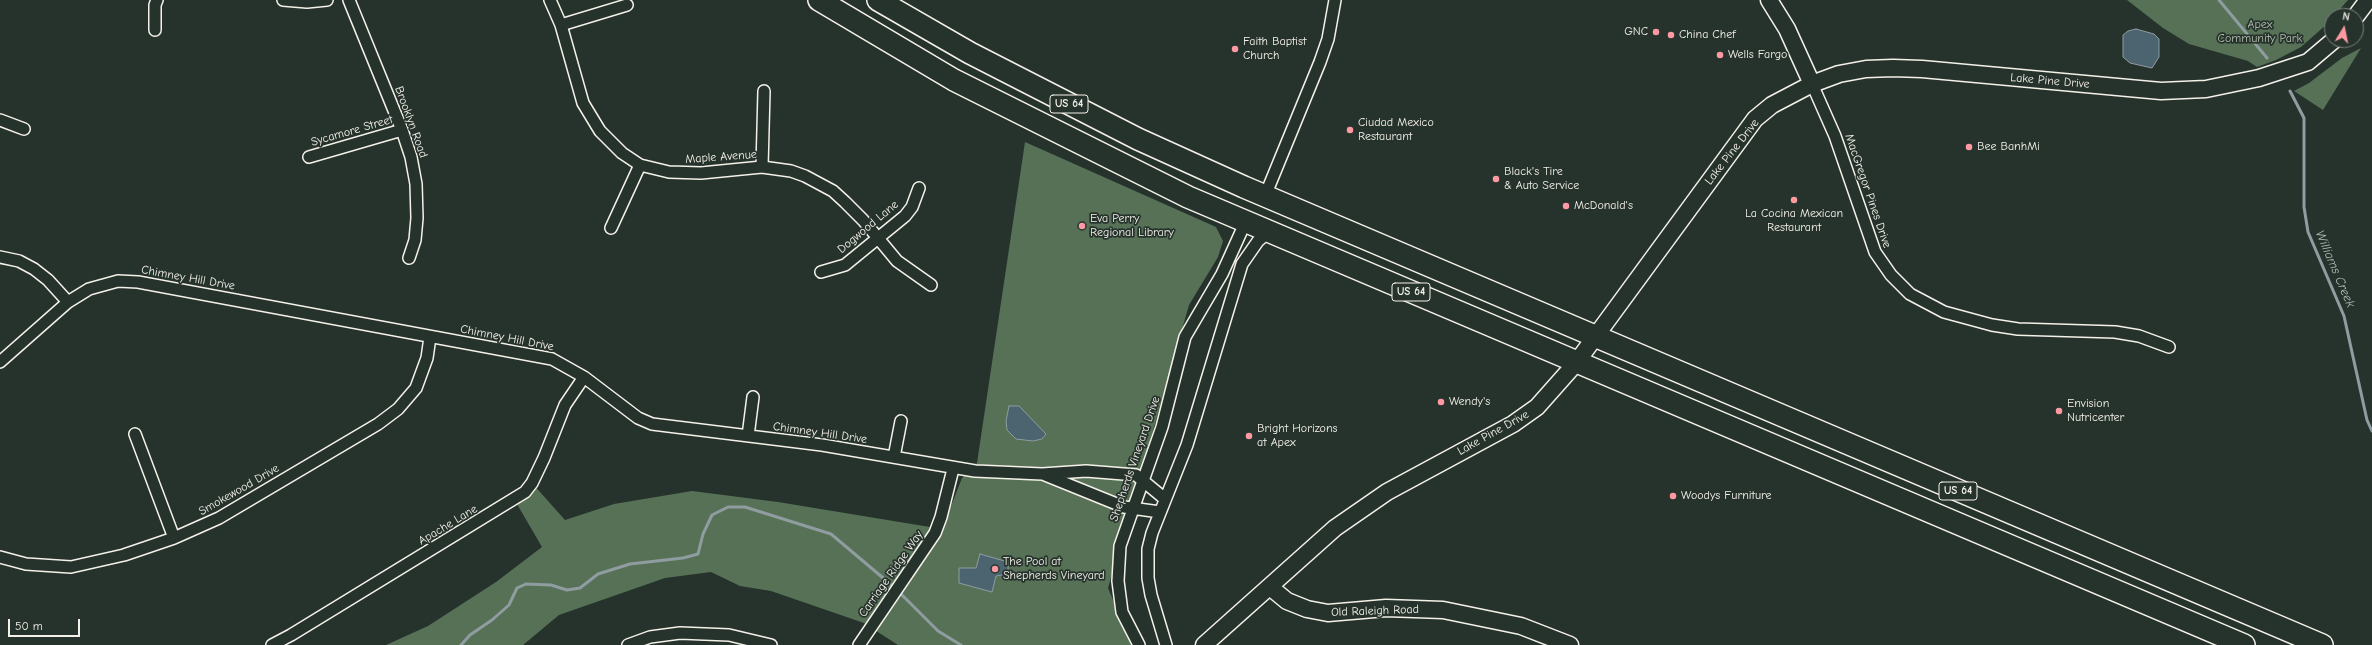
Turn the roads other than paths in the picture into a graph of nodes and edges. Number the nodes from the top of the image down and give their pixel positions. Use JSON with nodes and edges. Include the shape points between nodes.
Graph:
{"nodes":[{"id":1,"x":157,"y":0,"type":"edge"},
{"id":2,"x":283,"y":0,"type":"edge"},
{"id":3,"x":327,"y":0,"type":"edge"},
{"id":4,"x":349,"y":0,"type":"edge"},
{"id":5,"x":550,"y":0,"type":"edge"},
{"id":6,"x":819,"y":0,"type":"edge"},
{"id":7,"x":878,"y":0,"type":"edge"},
{"id":8,"x":1335,"y":0,"type":"edge"},
{"id":9,"x":1769,"y":0,"type":"edge"},
{"id":10,"x":626,"y":5,"type":"dead end"},
{"id":11,"x":561,"y":25,"type":"junction"},
{"id":12,"x":155,"y":30,"type":"dead end"},
{"id":13,"x":2325,"y":48,"type":"edge"},
{"id":14,"x":1812,"y":84,"type":"junction"},
{"id":15,"x":764,"y":91,"type":"dead end"},
{"id":16,"x":0,"y":120,"type":"edge"},
{"id":17,"x":24,"y":129,"type":"dead end"},
{"id":18,"x":402,"y":130,"type":"junction"},
{"id":19,"x":309,"y":157,"type":"dead end"},
{"id":20,"x":1109,"y":157,"type":"junction"},
{"id":21,"x":640,"y":165,"type":"junction"},
{"id":22,"x":762,"y":167,"type":"junction"},
{"id":23,"x":919,"y":188,"type":"dead end"},
{"id":24,"x":1265,"y":196,"type":"junction"},
{"id":25,"x":1246,"y":221,"type":"junction"},
{"id":26,"x":611,"y":228,"type":"dead end"},
{"id":27,"x":1277,"y":235,"type":"junction"},
{"id":28,"x":878,"y":238,"type":"junction"},
{"id":29,"x":1375,"y":243,"type":"junction"},
{"id":30,"x":0,"y":257,"type":"edge"},
{"id":31,"x":409,"y":258,"type":"dead end"},
{"id":32,"x":821,"y":272,"type":"dead end"},
{"id":33,"x":931,"y":285,"type":"dead end"},
{"id":34,"x":68,"y":302,"type":"junction"},
{"id":35,"x":430,"y":337,"type":"junction"},
{"id":36,"x":1594,"y":337,"type":"junction"},
{"id":37,"x":2170,"y":347,"type":"dead end"},
{"id":38,"x":0,"y":362,"type":"edge"},
{"id":39,"x":1576,"y":363,"type":"junction"},
{"id":40,"x":584,"y":377,"type":"junction"},
{"id":41,"x":753,"y":396,"type":"dead end"},
{"id":42,"x":901,"y":421,"type":"dead end"},
{"id":43,"x":135,"y":434,"type":"dead end"},
{"id":44,"x":748,"y":436,"type":"junction"},
{"id":45,"x":894,"y":457,"type":"junction"},
{"id":46,"x":953,"y":469,"type":"junction"},
{"id":47,"x":1042,"y":474,"type":"junction"},
{"id":48,"x":1143,"y":479,"type":"junction"},
{"id":49,"x":1165,"y":499,"type":"junction"},
{"id":50,"x":1132,"y":510,"type":"junction"},
{"id":51,"x":1160,"y":512,"type":"junction"},
{"id":52,"x":174,"y":538,"type":"junction"},
{"id":53,"x":0,"y":557,"type":"edge"},
{"id":54,"x":1270,"y":587,"type":"junction"},
{"id":55,"x":272,"y":645,"type":"edge"},
{"id":56,"x":628,"y":645,"type":"edge"},
{"id":57,"x":771,"y":645,"type":"edge"},
{"id":58,"x":859,"y":645,"type":"edge"},
{"id":59,"x":1139,"y":645,"type":"edge"},
{"id":60,"x":1166,"y":645,"type":"edge"},
{"id":61,"x":1204,"y":645,"type":"edge"},
{"id":62,"x":1570,"y":645,"type":"edge"},
{"id":63,"x":2244,"y":645,"type":"edge"},
{"id":64,"x":2322,"y":645,"type":"edge"}],
"edges":[{"from":1,"to":12,"type":"street"},
{"from":2,"to":3,"type":"street"},
{"from":4,"to":18,"type":"street","name":"Brooklyn Road"},
{"from":5,"to":11,"type":"street","name":"Maple Avenue"},
{"from":6,"to":20,"type":"highway","number":"US 64","via":[[954,80]]},
{"from":7,"to":24,"type":"highway","number":"US 64","via":[[970,54],[1138,139]]},
{"from":8,"to":24,"type":"street","via":[[1328,39],[1320,62]]},
{"from":9,"to":14,"type":"main road","via":[[1787,29]]},
{"from":10,"to":11,"type":"street"},
{"from":11,"to":21,"type":"street","name":"Maple Avenue","via":[[576,80],[590,117],[610,143]]},
{"from":13,"to":14,"type":"main road","name":"Lake Pine Drive","via":[[2308,62],[2259,78],[2206,89],[2161,91],[1922,68],[1866,69],[1839,74]]},
{"from":14,"to":36,"type":"main road","name":"Lake Pine Drive","via":[[1772,105],[1755,120]]},
{"from":14,"to":37,"type":"street","name":"MacGregor Pines Drive","via":[[1835,136],[1874,252],[1891,275],[1910,294],[1944,312],[2005,328],[2115,332],[2139,336]]},
{"from":15,"to":22,"type":"street"},
{"from":16,"to":17,"type":"street"},
{"from":18,"to":19,"type":"street","name":"Sycamore Street"},
{"from":18,"to":31,"type":"street","name":"Brooklyn Road","via":[[412,162],[417,201],[416,235]]},
{"from":20,"to":24,"type":"highway","via":[[1241,205],[1253,204]]},
{"from":20,"to":25,"type":"highway","number":"US 64"},
{"from":21,"to":22,"type":"street","name":"Maple Avenue","via":[[684,173]]},
{"from":21,"to":26,"type":"street"},
{"from":22,"to":28,"type":"street","name":"Maple Avenue","via":[[791,171],[833,192]]},
{"from":23,"to":28,"type":"street","name":"Dogwood Lane","via":[[912,207],[905,216]]},
{"from":24,"to":29,"type":"highway","number":"US 64"},
{"from":25,"to":27,"type":"highway","number":"US 64"},
{"from":25,"to":29,"type":"highway","via":[[1252,214],[1262,211],[1359,245]]},
{"from":25,"to":48,"type":"street","name":"Shepherds Vineyard Drive","via":[[1222,274],[1185,337],[1162,428]]},
{"from":27,"to":39,"type":"highway","number":"US 64"},
{"from":27,"to":49,"type":"street","via":[[1265,235],[1261,238],[1242,264],[1191,431]]},
{"from":28,"to":32,"type":"street","name":"Dogwood Lane","via":[[845,265]]},
{"from":28,"to":33,"type":"street","name":"Maple Avenue","via":[[897,261]]},
{"from":29,"to":36,"type":"highway","number":"US 64"},
{"from":30,"to":34,"type":"street","via":[[19,261],[34,269]]},
{"from":34,"to":35,"type":"street","name":"Chimney Hill Drive","via":[[89,289],[105,284],[118,281],[138,282]]},
{"from":34,"to":38,"type":"street","name":"Chimney Hill Drive"},
{"from":35,"to":40,"type":"street","name":"Chimney Hill Drive","via":[[538,356],[562,364]]},
{"from":35,"to":52,"type":"street","name":"Smokewood Drive","via":[[416,388],[398,409],[378,424],[237,508]]},
{"from":36,"to":39,"type":"main road","name":"Lake Pine Drive"},
{"from":36,"to":64,"type":"highway","number":"US 64"},
{"from":39,"to":54,"type":"main road","name":"Lake Pine Drive","via":[[1531,412],[1386,492],[1335,528]]},
{"from":39,"to":63,"type":"highway","number":"US 64"},
{"from":40,"to":44,"type":"street","name":"Chimney Hill Drive","via":[[638,418],[652,424]]},
{"from":40,"to":55,"type":"street","name":"Apache Lane","via":[[565,405],[544,458],[532,483],[524,492]]},
{"from":41,"to":44,"type":"street"},
{"from":42,"to":45,"type":"street"},
{"from":43,"to":52,"type":"street"},
{"from":44,"to":45,"type":"street","name":"Chimney Hill Drive"},
{"from":45,"to":46,"type":"street","name":"Chimney Hill Drive"},
{"from":46,"to":47,"type":"street","name":"Chimney Hill Drive"},
{"from":46,"to":58,"type":"street","name":"Carriage Ridge Way","via":[[935,533]]},
{"from":47,"to":48,"type":"street","name":"Chimney Hill Drive","via":[[1086,471],[1136,475]]},
{"from":47,"to":50,"type":"street","name":"Chimney Hill Drive"},
{"from":48,"to":49,"type":"street","name":"Chimney Hill Drive"},
{"from":48,"to":50,"type":"street","name":"Shepherds Vineyard Drive"},
{"from":49,"to":51,"type":"street"},
{"from":50,"to":51,"type":"street","name":"Chimney Hill Drive"},
{"from":50,"to":59,"type":"street","name":"Shepherds Vineyard Drive","via":[[1118,552],[1118,581],[1122,612]]},
{"from":51,"to":60,"type":"street","via":[[1152,533],[1147,564],[1151,596]]},
{"from":52,"to":53,"type":"street","name":"Smokewood Drive","via":[[104,561],[71,567],[26,564]]},
{"from":54,"to":61,"type":"main road"},
{"from":54,"to":62,"type":"main road","name":"Old Raleigh Road","via":[[1287,601],[1307,609],[1328,613],[1386,608],[1443,610],[1521,626]]},
{"from":56,"to":57,"type":"street","via":[[650,637],[680,633],[729,634]]}]}
